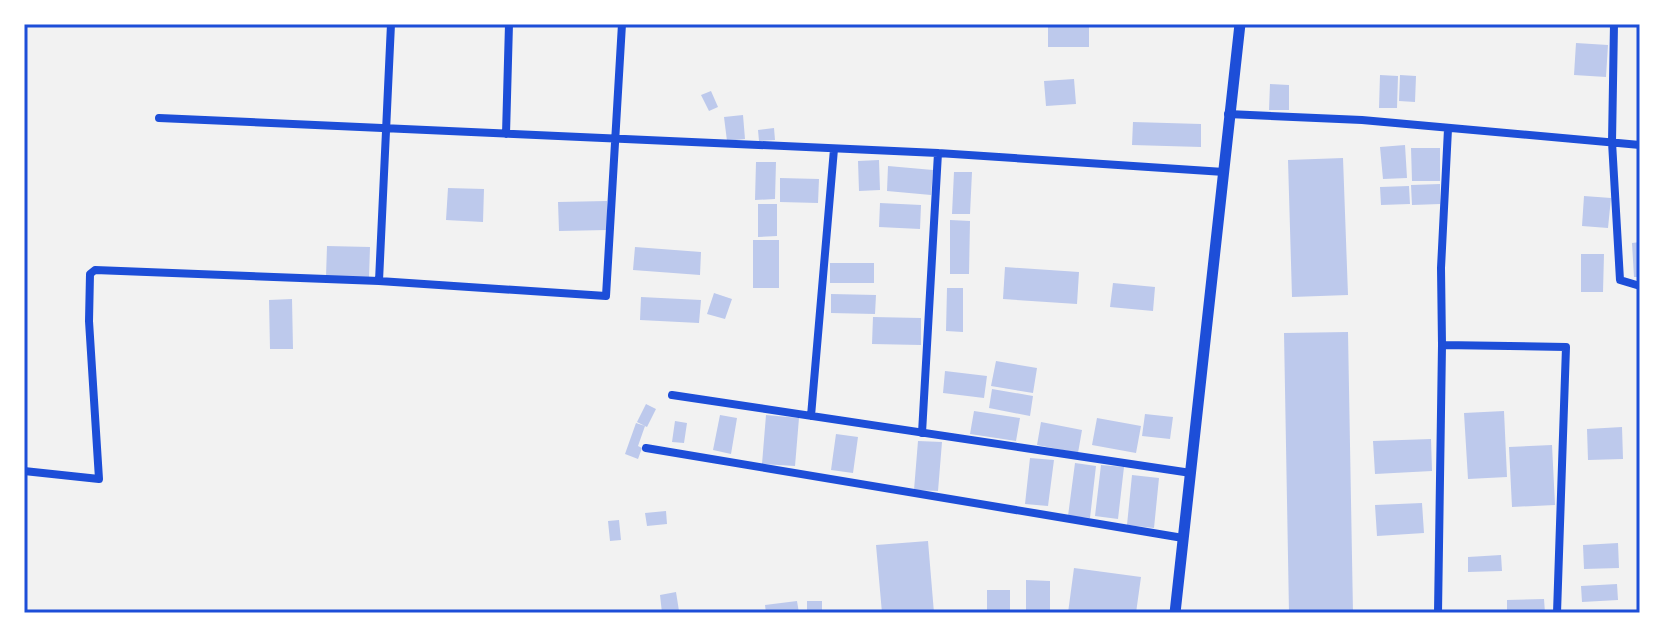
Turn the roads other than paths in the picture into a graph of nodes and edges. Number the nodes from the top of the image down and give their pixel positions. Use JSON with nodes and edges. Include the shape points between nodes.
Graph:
{"nodes":[{"id":1,"x":391,"y":24,"type":"edge"},
{"id":2,"x":509,"y":24,"type":"edge"},
{"id":3,"x":622,"y":24,"type":"edge"},
{"id":4,"x":1240,"y":24,"type":"edge"},
{"id":5,"x":1614,"y":24,"type":"edge"},
{"id":6,"x":1229,"y":114,"type":"junction"},
{"id":7,"x":159,"y":118,"type":"dead end"},
{"id":8,"x":387,"y":128,"type":"junction"},
{"id":9,"x":1448,"y":129,"type":"junction"},
{"id":10,"x":506,"y":134,"type":"junction"},
{"id":11,"x":616,"y":139,"type":"junction"},
{"id":12,"x":1612,"y":142,"type":"junction"},
{"id":13,"x":1640,"y":145,"type":"edge"},
{"id":14,"x":834,"y":149,"type":"junction"},
{"id":15,"x":938,"y":153,"type":"junction"},
{"id":16,"x":1224,"y":172,"type":"junction"},
{"id":17,"x":379,"y":281,"type":"junction"},
{"id":18,"x":1640,"y":286,"type":"edge"},
{"id":19,"x":1442,"y":345,"type":"junction"},
{"id":20,"x":672,"y":395,"type":"dead end"},
{"id":21,"x":811,"y":416,"type":"junction"},
{"id":22,"x":922,"y":433,"type":"junction"},
{"id":23,"x":646,"y":448,"type":"dead end"},
{"id":24,"x":24,"y":471,"type":"edge"},
{"id":25,"x":1191,"y":473,"type":"junction"},
{"id":26,"x":1183,"y":538,"type":"junction"},
{"id":27,"x":1175,"y":613,"type":"edge"},
{"id":28,"x":1438,"y":613,"type":"edge"},
{"id":29,"x":1557,"y":613,"type":"edge"}],
"edges":[{"from":1,"to":8,"type":"street"},
{"from":2,"to":10,"type":"street"},
{"from":3,"to":11,"type":"street"},
{"from":4,"to":6,"type":"main road"},
{"from":5,"to":12,"type":"street"},
{"from":6,"to":9,"type":"street"},
{"from":6,"to":16,"type":"main road"},
{"from":7,"to":8,"type":"street"},
{"from":8,"to":10,"type":"street"},
{"from":8,"to":17,"type":"street"},
{"from":9,"to":12,"type":"street"},
{"from":9,"to":19,"type":"street"},
{"from":10,"to":11,"type":"street"},
{"from":11,"to":14,"type":"street"},
{"from":11,"to":17,"type":"street","via":[[606,296]]},
{"from":12,"to":13,"type":"street"},
{"from":12,"to":18,"type":"street","via":[[1620,280]]},
{"from":14,"to":15,"type":"street"},
{"from":14,"to":21,"type":"street"},
{"from":15,"to":16,"type":"street"},
{"from":15,"to":22,"type":"street"},
{"from":16,"to":25,"type":"main road"},
{"from":17,"to":24,"type":"street","via":[[95,270],[90,274],[89,321],[99,479]]},
{"from":19,"to":28,"type":"street"},
{"from":19,"to":29,"type":"street","via":[[1566,347]]},
{"from":20,"to":21,"type":"street"},
{"from":21,"to":22,"type":"street"},
{"from":22,"to":25,"type":"street"},
{"from":23,"to":26,"type":"street"},
{"from":25,"to":26,"type":"main road"},
{"from":26,"to":27,"type":"main road"}]}
